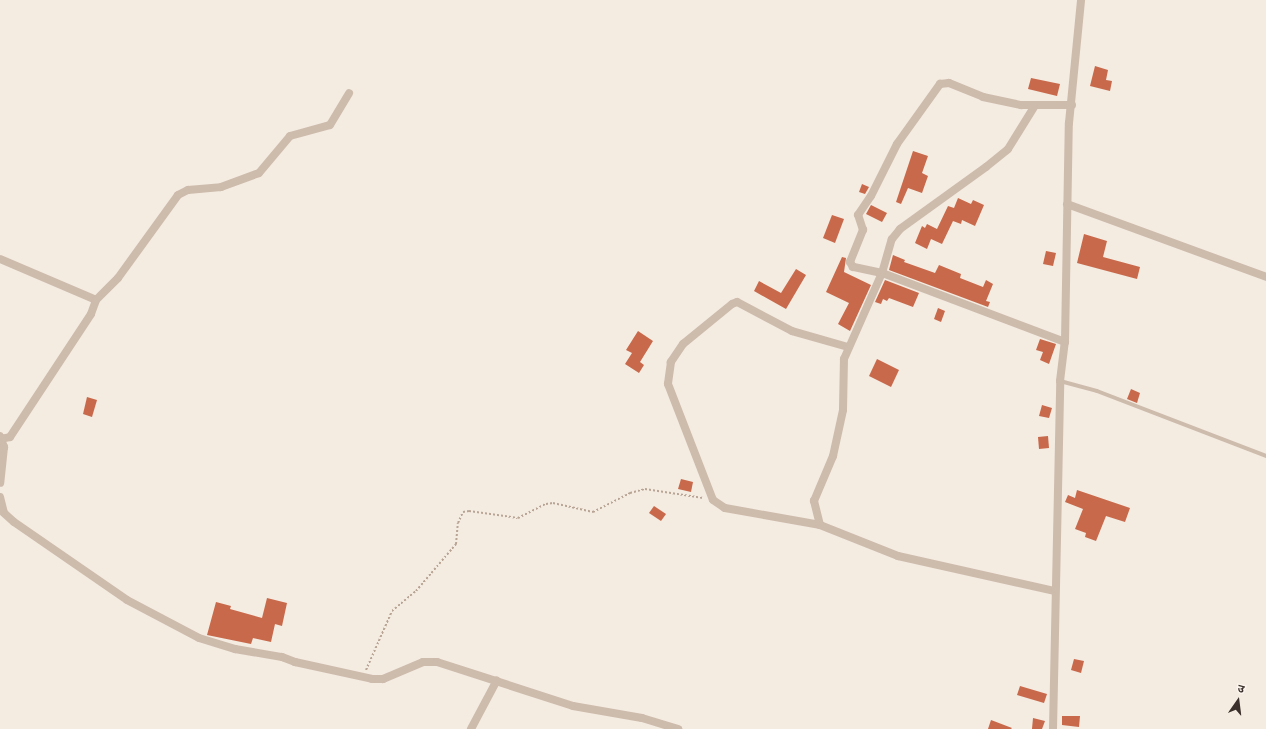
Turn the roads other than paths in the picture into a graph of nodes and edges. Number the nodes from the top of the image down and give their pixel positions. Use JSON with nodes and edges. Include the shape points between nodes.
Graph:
{"nodes":[{"id":1,"x":1081,"y":0,"type":"edge"},
{"id":2,"x":349,"y":93,"type":"dead end"},
{"id":3,"x":1072,"y":105,"type":"junction"},
{"id":4,"x":1034,"y":107,"type":"junction"},
{"id":5,"x":1067,"y":204,"type":"junction"},
{"id":6,"x":0,"y":259,"type":"edge"},
{"id":7,"x":882,"y":273,"type":"junction"},
{"id":8,"x":1266,"y":277,"type":"edge"},
{"id":9,"x":96,"y":300,"type":"junction"},
{"id":10,"x":1065,"y":342,"type":"junction"},
{"id":11,"x":848,"y":346,"type":"junction"},
{"id":12,"x":1060,"y":381,"type":"junction"},
{"id":13,"x":1,"y":438,"type":"edge"},
{"id":14,"x":1266,"y":456,"type":"edge"},
{"id":15,"x":0,"y":483,"type":"edge"},
{"id":16,"x":0,"y":497,"type":"edge"},
{"id":17,"x":1,"y":509,"type":"edge"},
{"id":18,"x":820,"y":525,"type":"junction"},
{"id":19,"x":1056,"y":591,"type":"junction"},
{"id":20,"x":497,"y":680,"type":"junction"},
{"id":21,"x":471,"y":729,"type":"edge"},
{"id":22,"x":678,"y":729,"type":"edge"},
{"id":23,"x":1053,"y":729,"type":"edge"}],
"edges":[{"from":1,"to":3,"type":"street","via":[[1071,93]]},
{"from":2,"to":9,"type":"street","via":[[330,125],[290,136],[259,174],[221,187],[188,190],[178,195],[118,278]]},
{"from":3,"to":4,"type":"street"},
{"from":3,"to":5,"type":"street","via":[[1068,123]]},
{"from":4,"to":7,"type":"street","via":[[1008,149],[895,233]]},
{"from":4,"to":7,"type":"street","via":[[991,99],[949,83],[937,87],[897,144],[871,196],[858,215],[858,221],[864,227],[851,265]]},
{"from":5,"to":8,"type":"street"},
{"from":5,"to":10,"type":"street"},
{"from":6,"to":9,"type":"street"},
{"from":7,"to":10,"type":"street"},
{"from":7,"to":11,"type":"street"},
{"from":9,"to":13,"type":"street","via":[[91,314],[10,437]]},
{"from":10,"to":12,"type":"street"},
{"from":11,"to":18,"type":"street","via":[[844,364],[843,410],[833,456],[814,502]]},
{"from":11,"to":18,"type":"street","via":[[792,331],[737,302],[679,348],[667,374],[669,392],[686,425],[713,500],[725,508]]},
{"from":12,"to":14,"type":"lane","via":[[1097,391]]},
{"from":12,"to":19,"type":"street"},
{"from":13,"to":15,"type":"street","via":[[4,447]]},
{"from":16,"to":17,"type":"street"},
{"from":17,"to":20,"type":"street","via":[[14,522],[134,604],[199,638],[236,649],[282,657],[363,677],[383,679],[418,664],[437,662]]},
{"from":18,"to":19,"type":"street","via":[[898,556]]},
{"from":19,"to":23,"type":"street"},
{"from":20,"to":21,"type":"street"},
{"from":20,"to":22,"type":"street","via":[[578,707],[642,718]]}]}
